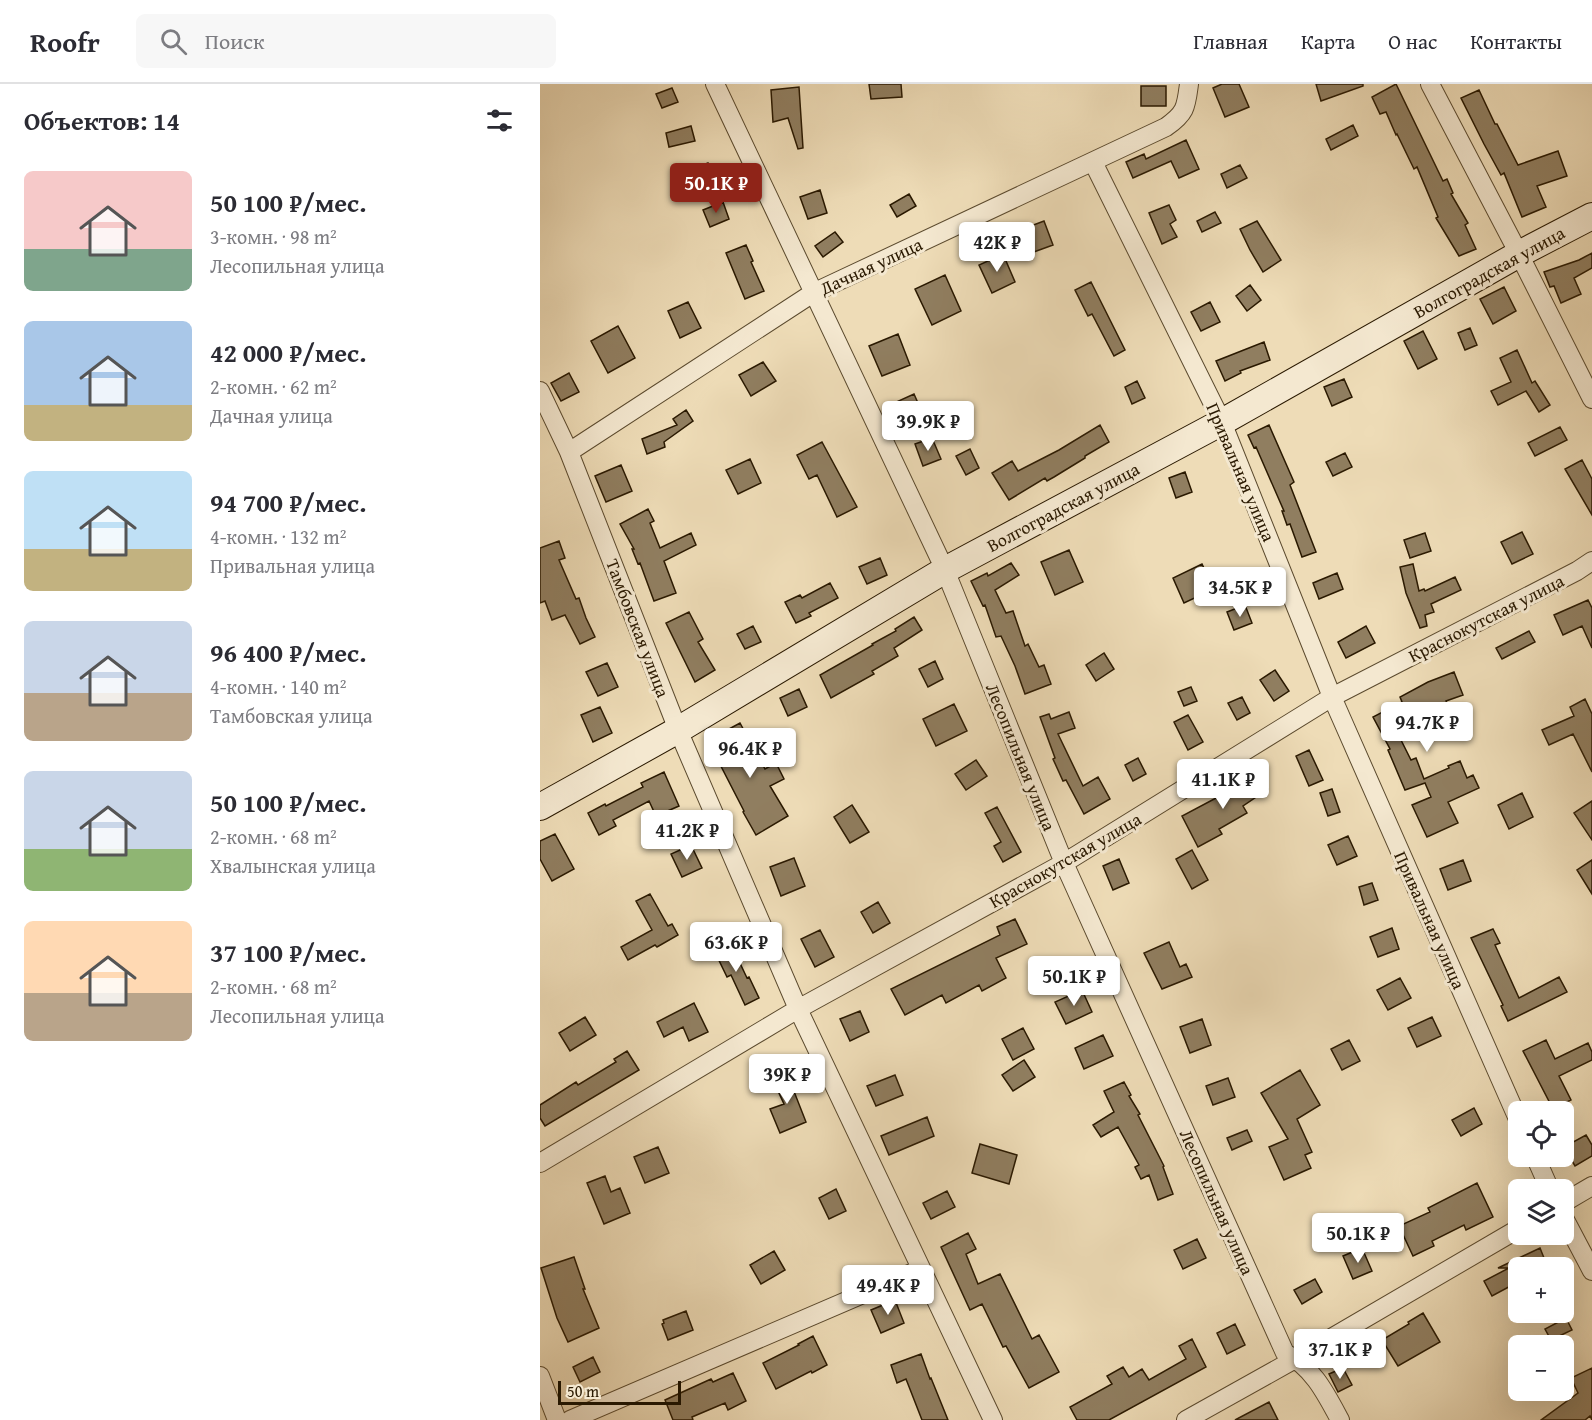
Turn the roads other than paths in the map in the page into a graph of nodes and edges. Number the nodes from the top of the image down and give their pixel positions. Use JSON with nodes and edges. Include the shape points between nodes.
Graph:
{"nodes":[{"id":1,"x":714,"y":84,"type":"edge"},
{"id":2,"x":1189,"y":84,"type":"edge"},
{"id":3,"x":1430,"y":84,"type":"edge"},
{"id":4,"x":1093,"y":162,"type":"junction"},
{"id":5,"x":1592,"y":216,"type":"edge"},
{"id":6,"x":1519,"y":254,"type":"junction"},
{"id":7,"x":813,"y":293,"type":"junction"},
{"id":8,"x":540,"y":391,"type":"edge"},
{"id":9,"x":1592,"y":399,"type":"edge"},
{"id":10,"x":1222,"y":422,"type":"junction"},
{"id":11,"x":569,"y":452,"type":"junction"},
{"id":12,"x":1592,"y":561,"type":"edge"},
{"id":13,"x":945,"y":570,"type":"junction"},
{"id":14,"x":1332,"y":697,"type":"junction"},
{"id":15,"x":678,"y":730,"type":"junction"},
{"id":16,"x":540,"y":807,"type":"edge"},
{"id":17,"x":1064,"y":863,"type":"junction"},
{"id":18,"x":798,"y":1009,"type":"junction"},
{"id":19,"x":1510,"y":1101,"type":"edge"},
{"id":20,"x":540,"y":1163,"type":"edge"},
{"id":21,"x":1592,"y":1186,"type":"edge"},
{"id":22,"x":1574,"y":1197,"type":"edge"},
{"id":23,"x":1508,"y":1235,"type":"edge"},
{"id":24,"x":1574,"y":1237,"type":"edge"},
{"id":25,"x":921,"y":1269,"type":"junction"},
{"id":26,"x":1592,"y":1271,"type":"edge"},
{"id":27,"x":1297,"y":1358,"type":"junction"},
{"id":28,"x":540,"y":1376,"type":"edge"},
{"id":29,"x":556,"y":1420,"type":"edge"},
{"id":30,"x":570,"y":1420,"type":"edge"},
{"id":31,"x":993,"y":1420,"type":"edge"},
{"id":32,"x":1186,"y":1420,"type":"edge"},
{"id":33,"x":1340,"y":1420,"type":"edge"}],
"edges":[{"from":1,"to":7,"type":"street","name":"Лесопильная улица"},
{"from":2,"to":4,"type":"street","name":"Дачная улица","via":[[1186,105],[1179,118]]},
{"from":3,"to":6,"type":"street"},
{"from":4,"to":7,"type":"street","name":"Дачная улица"},
{"from":4,"to":10,"type":"street","name":"Привальная улица"},
{"from":5,"to":6,"type":"street","name":"Волгоградская улица"},
{"from":6,"to":9,"type":"street"},
{"from":6,"to":10,"type":"street","name":"Волгоградская улица"},
{"from":7,"to":11,"type":"street","name":"Дачная улица"},
{"from":7,"to":13,"type":"street","name":"Лесопильная улица"},
{"from":8,"to":11,"type":"street","name":"Тамбовская улица"},
{"from":10,"to":13,"type":"street","name":"Волгоградская улица"},
{"from":10,"to":14,"type":"street","name":"Привальная улица"},
{"from":11,"to":15,"type":"street","name":"Тамбовская улица"},
{"from":12,"to":14,"type":"street","name":"Краснокутская улица"},
{"from":13,"to":15,"type":"street","name":"Волгоградская улица"},
{"from":13,"to":17,"type":"street","name":"Лесопильная улица"},
{"from":14,"to":17,"type":"street","name":"Краснокутская улица"},
{"from":14,"to":19,"type":"street","name":"Привальная улица"},
{"from":15,"to":16,"type":"street","name":"Волгоградская улица"},
{"from":15,"to":18,"type":"street","name":"Тамбовская улица"},
{"from":17,"to":18,"type":"street","name":"Краснокутская улица"},
{"from":17,"to":27,"type":"street","name":"Лесопильная улица","via":[[1286,1353]]},
{"from":18,"to":20,"type":"street","name":"Краснокутская улица"},
{"from":18,"to":25,"type":"street","name":"Тамбовская улица"},
{"from":21,"to":22,"type":"street"},
{"from":23,"to":27,"type":"street"},
{"from":24,"to":26,"type":"street"},
{"from":25,"to":30,"type":"street"},
{"from":25,"to":31,"type":"street","name":"Тамбовская улица"},
{"from":27,"to":32,"type":"street"},
{"from":27,"to":33,"type":"street","name":"Лесопильная улица","via":[[1320,1382]]},
{"from":28,"to":29,"type":"street"}]}
